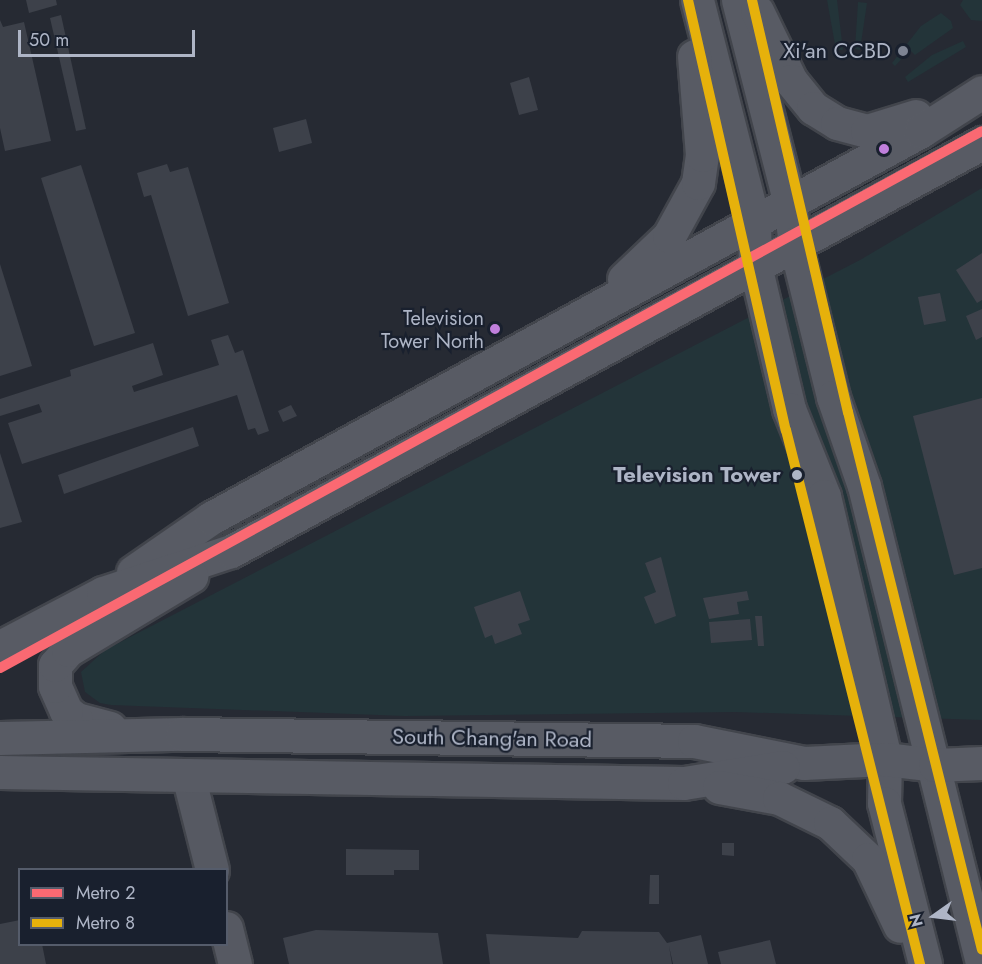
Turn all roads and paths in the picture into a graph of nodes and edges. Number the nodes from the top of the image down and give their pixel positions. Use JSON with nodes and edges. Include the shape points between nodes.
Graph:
{"nodes":[{"id":1,"x":689,"y":0,"type":"edge"},
{"id":2,"x":697,"y":0,"type":"edge"},
{"id":3,"x":738,"y":0,"type":"edge"},
{"id":4,"x":753,"y":0,"type":"edge"},
{"id":5,"x":982,"y":91,"type":"edge"},
{"id":6,"x":982,"y":143,"type":"edge"},
{"id":7,"x":790,"y":204,"type":"junction"},
{"id":8,"x":754,"y":223,"type":"junction"},
{"id":9,"x":795,"y":243,"type":"junction"},
{"id":10,"x":755,"y":265,"type":"junction"},
{"id":11,"x":583,"y":316,"type":"junction"},
{"id":12,"x":231,"y":551,"type":"junction"},
{"id":13,"x":101,"y":595,"type":"junction"},
{"id":14,"x":0,"y":647,"type":"edge"},
{"id":15,"x":139,"y":735,"type":"junction"},
{"id":16,"x":0,"y":738,"type":"edge"},
{"id":17,"x":885,"y":759,"type":"junction"},
{"id":18,"x":804,"y":763,"type":"junction"},
{"id":19,"x":980,"y":764,"type":"edge"},
{"id":20,"x":935,"y":765,"type":"junction"},
{"id":21,"x":0,"y":772,"type":"edge"},
{"id":22,"x":188,"y":775,"type":"junction"},
{"id":23,"x":684,"y":783,"type":"junction"},
{"id":24,"x":211,"y":868,"type":"edge"},
{"id":25,"x":228,"y":935,"type":"edge"},
{"id":26,"x":982,"y":962,"type":"edge"},
{"id":27,"x":236,"y":964,"type":"edge"},
{"id":28,"x":916,"y":964,"type":"edge"},
{"id":29,"x":925,"y":964,"type":"edge"}],
"edges":[{"from":1,"to":11,"type":"main road","via":[[702,155],[695,191],[658,249]]},
{"from":2,"to":8,"type":"main road"},
{"from":3,"to":7,"type":"main road"},
{"from":4,"to":5,"type":"main road","via":[[801,97],[837,123],[878,130]]},
{"from":5,"to":7,"type":"main road","via":[[921,131]]},
{"from":6,"to":9,"type":"main road"},
{"from":7,"to":8,"type":"main road"},
{"from":7,"to":9,"type":"main road"},
{"from":8,"to":10,"type":"main road"},
{"from":8,"to":11,"type":"main road"},
{"from":9,"to":10,"type":"main road"},
{"from":9,"to":20,"type":"main road","via":[[833,397],[864,486]]},
{"from":10,"to":12,"type":"main road"},
{"from":10,"to":17,"type":"main road","via":[[789,409],[824,496]]},
{"from":11,"to":13,"type":"main road","via":[[211,518]]},
{"from":12,"to":13,"type":"main road"},
{"from":12,"to":15,"type":"main road","via":[[119,623],[68,650],[55,665],[55,686],[66,711],[87,723]]},
{"from":13,"to":14,"type":"main road"},
{"from":15,"to":16,"type":"main road","name":"South Chang'an Road"},
{"from":15,"to":18,"type":"main road","name":"South Chang'an Road","via":[[694,741]]},
{"from":17,"to":18,"type":"main road","name":"South Chang'an Road"},
{"from":17,"to":20,"type":"main road","name":"South Chang'an Road"},
{"from":17,"to":29,"type":"main road","via":[[884,803]]},
{"from":18,"to":23,"type":"main road"},
{"from":19,"to":20,"type":"main road","name":"South Chang'an Road"},
{"from":20,"to":26,"type":"main road"},
{"from":21,"to":22,"type":"main road"},
{"from":22,"to":23,"type":"main road"},
{"from":22,"to":24,"type":"street"},
{"from":23,"to":28,"type":"main road","via":[[763,793],[830,823],[868,859]]},
{"from":25,"to":27,"type":"street"}]}
